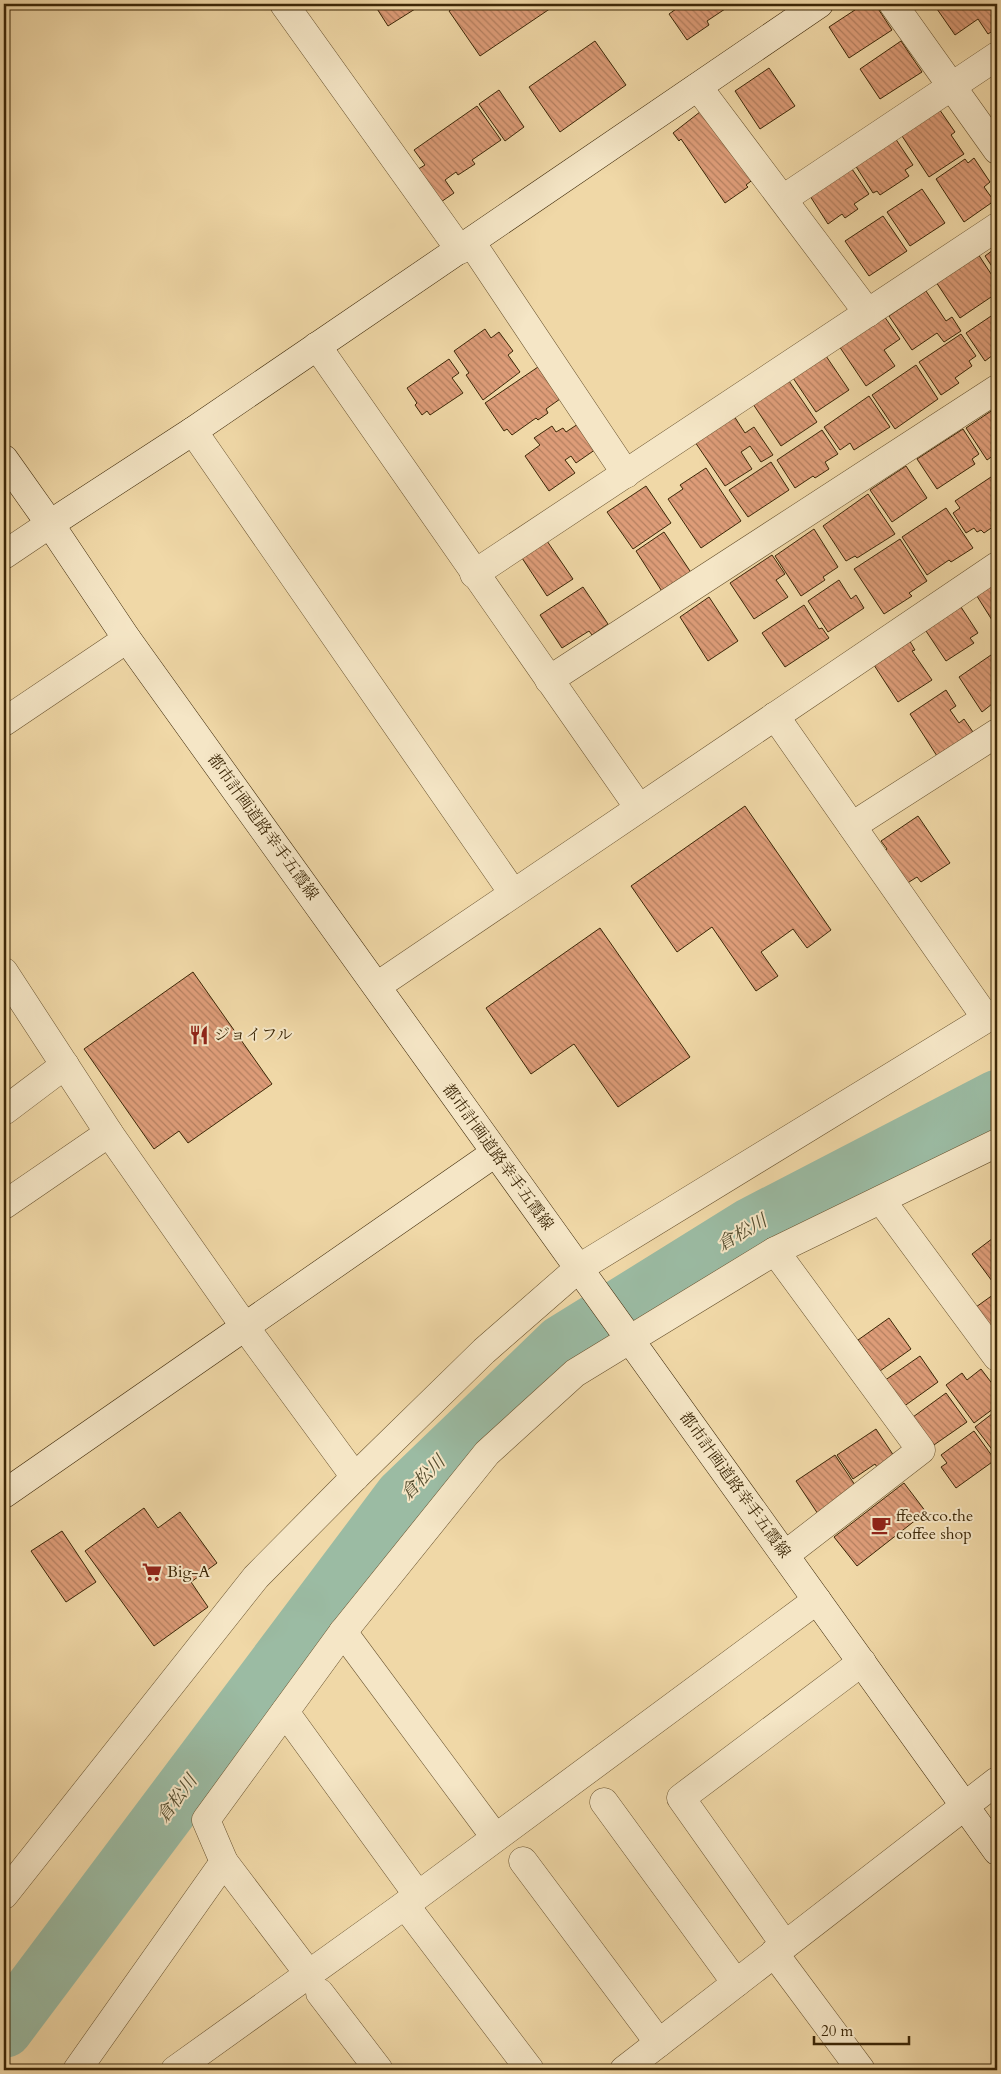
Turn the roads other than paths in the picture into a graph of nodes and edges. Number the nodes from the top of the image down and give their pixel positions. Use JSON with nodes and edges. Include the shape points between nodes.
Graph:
{"nodes":[{"id":1,"x":284,"y":4,"type":"edge"},
{"id":2,"x":819,"y":4,"type":"edge"},
{"id":3,"x":893,"y":4,"type":"edge"},
{"id":4,"x":997,"y":56,"type":"edge"},
{"id":5,"x":698,"y":87,"type":"junction"},
{"id":6,"x":952,"y":87,"type":"junction"},
{"id":7,"x":997,"y":150,"type":"edge"},
{"id":8,"x":783,"y":199,"type":"junction"},
{"id":9,"x":997,"y":227,"type":"edge"},
{"id":10,"x":465,"y":246,"type":"junction"},
{"id":11,"x":868,"y":313,"type":"junction"},
{"id":12,"x":317,"y":346,"type":"junction"},
{"id":13,"x":997,"y":389,"type":"edge"},
{"id":14,"x":193,"y":431,"type":"junction"},
{"id":15,"x":4,"y":459,"type":"edge"},
{"id":16,"x":626,"y":474,"type":"junction"},
{"id":17,"x":50,"y":524,"type":"junction"},
{"id":18,"x":4,"y":555,"type":"edge"},
{"id":19,"x":997,"y":566,"type":"edge"},
{"id":20,"x":474,"y":574,"type":"junction"},
{"id":21,"x":127,"y":639,"type":"junction"},
{"id":22,"x":549,"y":680,"type":"junction"},
{"id":23,"x":775,"y":716,"type":"junction"},
{"id":24,"x":4,"y":722,"type":"edge"},
{"id":25,"x":997,"y":733,"type":"edge"},
{"id":26,"x":639,"y":808,"type":"junction"},
{"id":27,"x":852,"y":826,"type":"junction"},
{"id":28,"x":513,"y":893,"type":"junction"},
{"id":29,"x":4,"y":972,"type":"edge"},
{"id":30,"x":377,"y":986,"type":"junction"},
{"id":31,"x":992,"y":1015,"type":"edge"},
{"id":32,"x":65,"y":1065,"type":"junction"},
{"id":33,"x":4,"y":1111,"type":"edge"},
{"id":34,"x":110,"y":1132,"type":"junction"},
{"id":35,"x":997,"y":1143,"type":"edge"},
{"id":36,"x":495,"y":1153,"type":"junction"},
{"id":37,"x":881,"y":1200,"type":"junction"},
{"id":38,"x":4,"y":1205,"type":"edge"},
{"id":39,"x":775,"y":1251,"type":"junction"},
{"id":40,"x":584,"y":1275,"type":"junction"},
{"id":41,"x":245,"y":1327,"type":"junction"},
{"id":42,"x":626,"y":1333,"type":"junction"},
{"id":43,"x":997,"y":1357,"type":"edge"},
{"id":44,"x":355,"y":1477,"type":"junction"},
{"id":45,"x":4,"y":1494,"type":"edge"},
{"id":46,"x":785,"y":1554,"type":"junction"},
{"id":47,"x":817,"y":1600,"type":"junction"},
{"id":48,"x":343,"y":1632,"type":"junction"},
{"id":49,"x":862,"y":1662,"type":"junction"},
{"id":50,"x":284,"y":1712,"type":"junction"},
{"id":51,"x":997,"y":1781,"type":"edge"},
{"id":52,"x":604,"y":1802,"type":"dead end"},
{"id":53,"x":964,"y":1805,"type":"junction"},
{"id":54,"x":495,"y":1837,"type":"junction"},
{"id":55,"x":997,"y":1851,"type":"edge"},
{"id":56,"x":523,"y":1861,"type":"dead end"},
{"id":57,"x":224,"y":1862,"type":"junction"},
{"id":58,"x":4,"y":1895,"type":"edge"},
{"id":59,"x":411,"y":1900,"type":"junction"},
{"id":60,"x":780,"y":1949,"type":"junction"},
{"id":61,"x":314,"y":1983,"type":"junction"},
{"id":62,"x":736,"y":1983,"type":"junction"},
{"id":63,"x":659,"y":2043,"type":"junction"},
{"id":64,"x":77,"y":2070,"type":"edge"},
{"id":65,"x":175,"y":2070,"type":"edge"},
{"id":66,"x":379,"y":2070,"type":"edge"},
{"id":67,"x":530,"y":2070,"type":"edge"},
{"id":68,"x":624,"y":2070,"type":"edge"},
{"id":69,"x":861,"y":2070,"type":"edge"}],
"edges":[{"from":1,"to":10,"type":"street"},
{"from":2,"to":5,"type":"street"},
{"from":3,"to":6,"type":"street"},
{"from":4,"to":6,"type":"street"},
{"from":5,"to":8,"type":"street"},
{"from":5,"to":10,"type":"street"},
{"from":6,"to":7,"type":"street"},
{"from":6,"to":8,"type":"street"},
{"from":8,"to":11,"type":"street"},
{"from":9,"to":11,"type":"street"},
{"from":10,"to":12,"type":"street"},
{"from":10,"to":16,"type":"street"},
{"from":11,"to":16,"type":"street"},
{"from":12,"to":14,"type":"street"},
{"from":12,"to":20,"type":"street"},
{"from":13,"to":22,"type":"street"},
{"from":14,"to":17,"type":"street"},
{"from":14,"to":28,"type":"street"},
{"from":15,"to":17,"type":"street","name":"都市計画道路幸手五霞線"},
{"from":16,"to":20,"type":"street"},
{"from":17,"to":18,"type":"street"},
{"from":17,"to":21,"type":"street","name":"都市計画道路幸手五霞線"},
{"from":19,"to":23,"type":"street"},
{"from":20,"to":22,"type":"street"},
{"from":21,"to":24,"type":"street"},
{"from":21,"to":30,"type":"street","name":"都市計画道路幸手五霞線"},
{"from":22,"to":26,"type":"street"},
{"from":23,"to":26,"type":"street"},
{"from":23,"to":27,"type":"street"},
{"from":25,"to":27,"type":"street"},
{"from":26,"to":28,"type":"street"},
{"from":27,"to":31,"type":"street"},
{"from":28,"to":30,"type":"street"},
{"from":29,"to":32,"type":"street"},
{"from":30,"to":36,"type":"street","name":"都市計画道路幸手五霞線"},
{"from":31,"to":40,"type":"street"},
{"from":32,"to":33,"type":"street"},
{"from":32,"to":34,"type":"street"},
{"from":34,"to":38,"type":"street"},
{"from":34,"to":41,"type":"street"},
{"from":35,"to":37,"type":"street"},
{"from":36,"to":40,"type":"street","name":"都市計画道路幸手五霞線"},
{"from":36,"to":41,"type":"street"},
{"from":37,"to":39,"type":"street"},
{"from":37,"to":43,"type":"street"},
{"from":39,"to":42,"type":"street"},
{"from":39,"to":46,"type":"street","via":[[920,1450]]},
{"from":40,"to":42,"type":"street","name":"都市計画道路幸手五霞線"},
{"from":40,"to":44,"type":"street","via":[[484,1351]]},
{"from":41,"to":44,"type":"street"},
{"from":41,"to":45,"type":"street"},
{"from":42,"to":46,"type":"street","name":"都市計画道路幸手五霞線"},
{"from":42,"to":48,"type":"street","via":[[575,1373],[486,1453]]},
{"from":44,"to":58,"type":"street","via":[[256,1577]]},
{"from":46,"to":47,"type":"street","name":"都市計画道路幸手五霞線"},
{"from":47,"to":49,"type":"street","name":"都市計画道路幸手五霞線"},
{"from":47,"to":54,"type":"street"},
{"from":48,"to":50,"type":"street"},
{"from":48,"to":54,"type":"street"},
{"from":49,"to":53,"type":"street","name":"都市計画道路幸手五霞線"},
{"from":49,"to":60,"type":"street","via":[[681,1798]]},
{"from":50,"to":57,"type":"street","via":[[206,1820]]},
{"from":50,"to":59,"type":"street"},
{"from":51,"to":53,"type":"street"},
{"from":52,"to":62,"type":"street"},
{"from":53,"to":55,"type":"street","name":"都市計画道路幸手五霞線"},
{"from":53,"to":60,"type":"street"},
{"from":54,"to":59,"type":"street"},
{"from":56,"to":63,"type":"street"},
{"from":57,"to":61,"type":"street"},
{"from":57,"to":64,"type":"street"},
{"from":59,"to":61,"type":"street"},
{"from":59,"to":67,"type":"street"},
{"from":60,"to":62,"type":"street"},
{"from":60,"to":69,"type":"street"},
{"from":61,"to":65,"type":"street"},
{"from":61,"to":66,"type":"street"},
{"from":62,"to":63,"type":"street"},
{"from":63,"to":68,"type":"street"}]}
